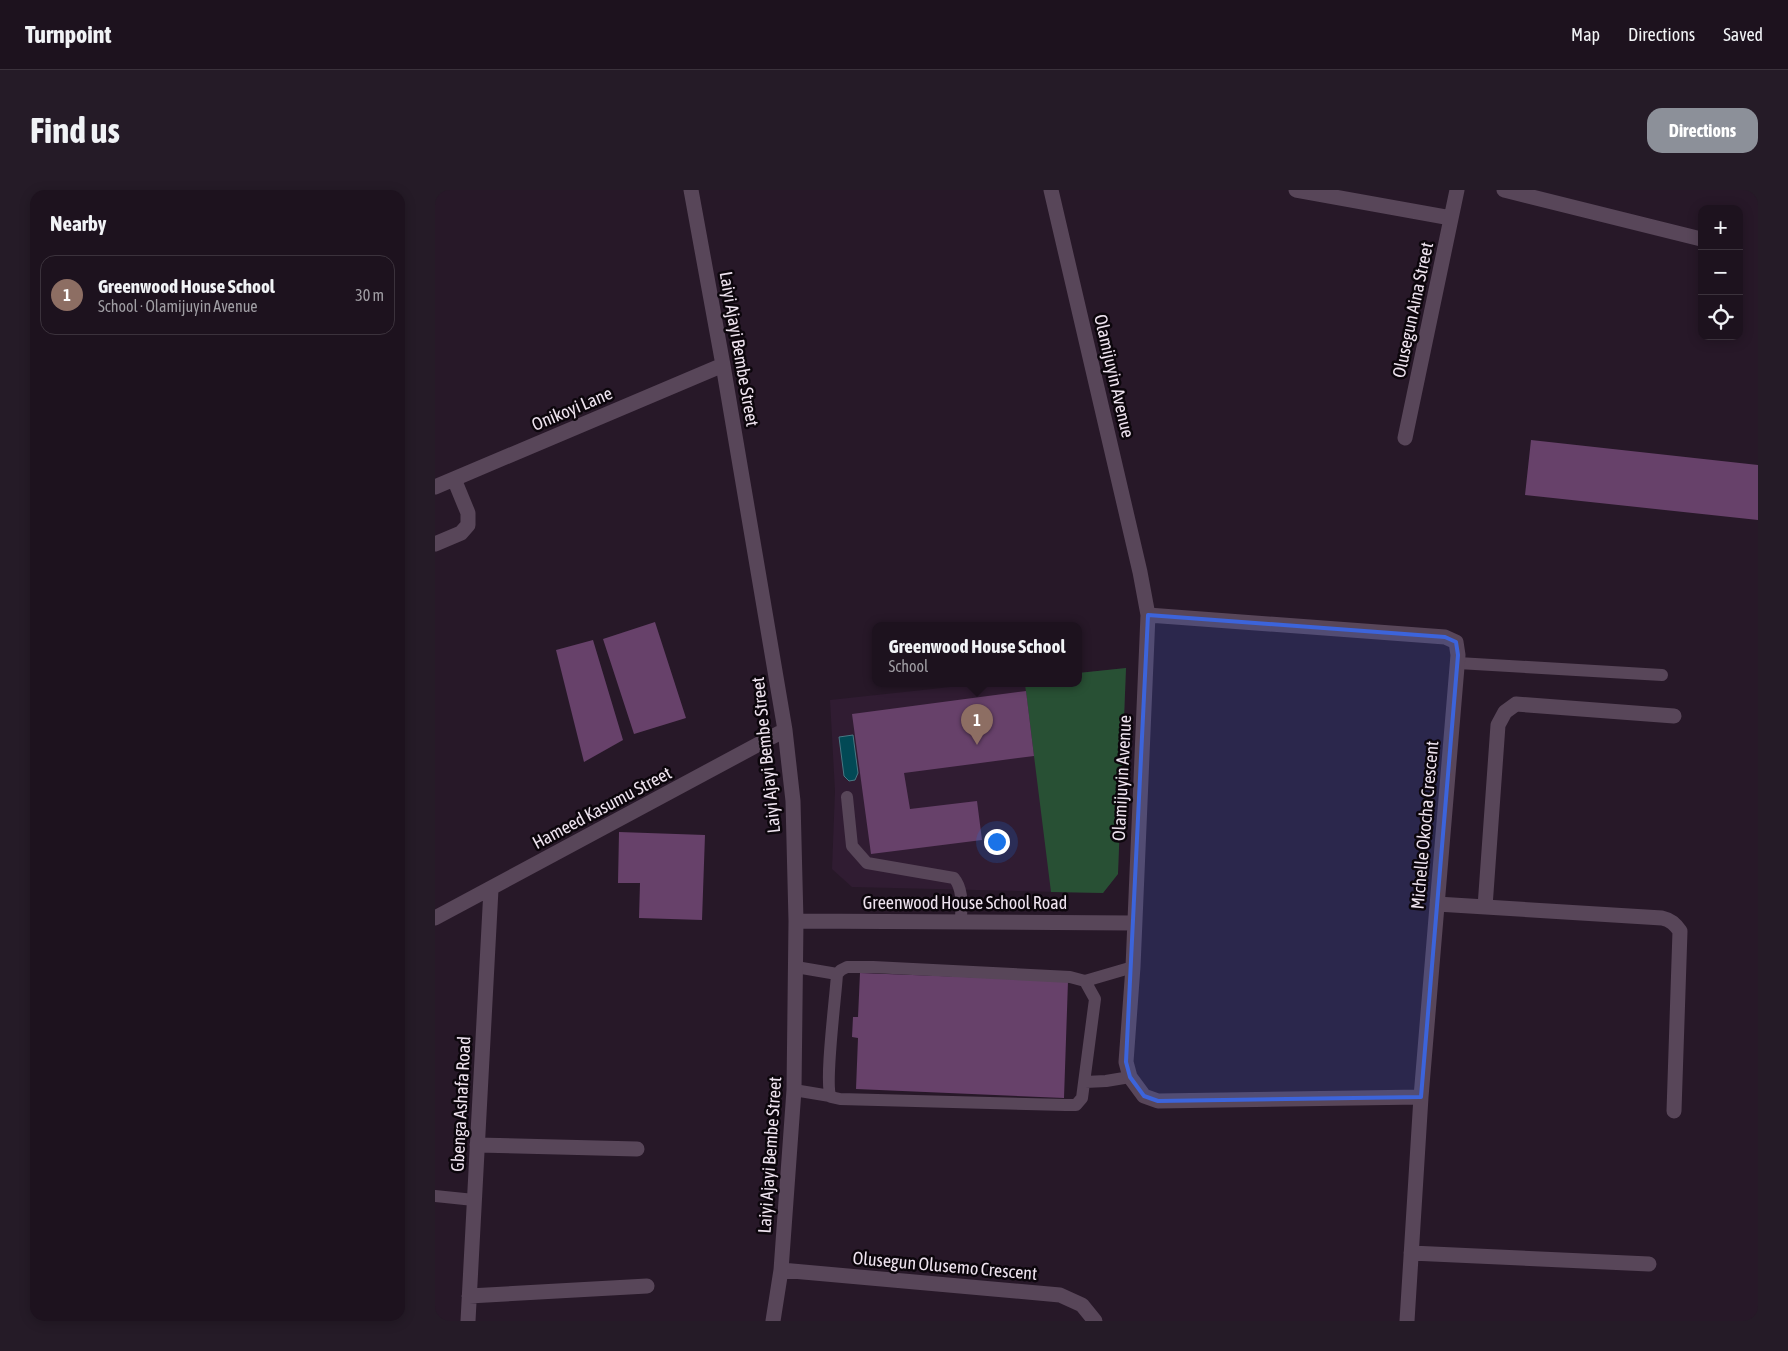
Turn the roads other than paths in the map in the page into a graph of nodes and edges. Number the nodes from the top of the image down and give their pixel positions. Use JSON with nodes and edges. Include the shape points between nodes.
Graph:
{"nodes":[{"id":1,"x":691,"y":190,"type":"edge"},
{"id":2,"x":1051,"y":190,"type":"edge"},
{"id":3,"x":1296,"y":190,"type":"edge"},
{"id":4,"x":1457,"y":190,"type":"edge"},
{"id":5,"x":1504,"y":190,"type":"edge"},
{"id":6,"x":1451,"y":218,"type":"junction"},
{"id":7,"x":1698,"y":238,"type":"edge"},
{"id":8,"x":723,"y":365,"type":"junction"},
{"id":9,"x":1405,"y":438,"type":"dead end"},
{"id":10,"x":454,"y":478,"type":"junction"},
{"id":11,"x":435,"y":487,"type":"edge"},
{"id":12,"x":435,"y":544,"type":"edge"},
{"id":13,"x":1148,"y":615,"type":"junction"},
{"id":14,"x":1458,"y":664,"type":"junction"},
{"id":15,"x":1662,"y":675,"type":"dead end"},
{"id":16,"x":1674,"y":716,"type":"dead end"},
{"id":17,"x":785,"y":730,"type":"junction"},
{"id":18,"x":847,"y":797,"type":"dead end"},
{"id":19,"x":491,"y":889,"type":"junction"},
{"id":20,"x":1437,"y":904,"type":"junction"},
{"id":21,"x":1485,"y":907,"type":"junction"},
{"id":22,"x":435,"y":918,"type":"edge"},
{"id":23,"x":796,"y":921,"type":"junction"},
{"id":24,"x":961,"y":922,"type":"junction"},
{"id":25,"x":1134,"y":923,"type":"junction"},
{"id":26,"x":1133,"y":967,"type":"junction"},
{"id":27,"x":796,"y":968,"type":"junction"},
{"id":28,"x":837,"y":974,"type":"junction"},
{"id":29,"x":1085,"y":981,"type":"junction"},
{"id":30,"x":1129,"y":1077,"type":"junction"},
{"id":31,"x":1085,"y":1082,"type":"junction"},
{"id":32,"x":795,"y":1090,"type":"junction"},
{"id":33,"x":830,"y":1096,"type":"junction"},
{"id":34,"x":1421,"y":1097,"type":"junction"},
{"id":35,"x":1673,"y":1112,"type":"dead end"},
{"id":36,"x":477,"y":1145,"type":"junction"},
{"id":37,"x":637,"y":1148,"type":"dead end"},
{"id":38,"x":435,"y":1196,"type":"edge"},
{"id":39,"x":474,"y":1200,"type":"junction"},
{"id":40,"x":1411,"y":1252,"type":"junction"},
{"id":41,"x":1649,"y":1264,"type":"dead end"},
{"id":42,"x":781,"y":1270,"type":"junction"},
{"id":43,"x":647,"y":1286,"type":"dead end"},
{"id":44,"x":469,"y":1296,"type":"junction"},
{"id":45,"x":468,"y":1321,"type":"edge"},
{"id":46,"x":773,"y":1321,"type":"edge"},
{"id":47,"x":1095,"y":1321,"type":"edge"},
{"id":48,"x":1407,"y":1321,"type":"edge"}],
"edges":[{"from":1,"to":8,"type":"street","name":"Laiyi Ajayi Bembe Street"},
{"from":2,"to":13,"type":"street","name":"Olamijuyin Avenue"},
{"from":3,"to":6,"type":"street"},
{"from":4,"to":6,"type":"street","name":"Olusegun Aina Street"},
{"from":5,"to":7,"type":"street"},
{"from":6,"to":9,"type":"street","name":"Olusegun Aina Street"},
{"from":8,"to":10,"type":"street","name":"Onikoyi Lane"},
{"from":8,"to":17,"type":"street","name":"Laiyi Ajayi Bembe Street"},
{"from":10,"to":11,"type":"street","name":"Onikoyi Lane"},
{"from":10,"to":12,"type":"street","via":[[468,513],[468,525],[461,533]]},
{"from":13,"to":14,"type":"street","name":"Michelle Okocha Crescent","via":[[1445,637],[1456,642]]},
{"from":13,"to":25,"type":"street","name":"Olamijuyin Avenue"},
{"from":14,"to":15,"type":"lane"},
{"from":14,"to":20,"type":"street","name":"Michelle Okocha Crescent"},
{"from":16,"to":21,"type":"street","via":[[1516,704],[1505,712],[1498,725]]},
{"from":17,"to":19,"type":"street","name":"Hameed Kasumu Street"},
{"from":17,"to":23,"type":"street","name":"Laiyi Ajayi Bembe Street","via":[[793,801]]},
{"from":18,"to":24,"type":"lane","via":[[852,846],[857,854],[867,863],[954,878],[960,890]]},
{"from":19,"to":22,"type":"street","name":"Hameed Kasumu Street"},
{"from":19,"to":36,"type":"street","name":"Gbenga Ashafa Road"},
{"from":20,"to":21,"type":"street"},
{"from":20,"to":34,"type":"street","name":"Michelle Okocha Crescent"},
{"from":21,"to":35,"type":"street","via":[[1662,918],[1676,924],[1680,931]]},
{"from":23,"to":24,"type":"street","name":"Greenwood House School Road"},
{"from":23,"to":27,"type":"street","name":"Laiyi Ajayi Bembe Street"},
{"from":24,"to":25,"type":"street","name":"Greenwood House School Road"},
{"from":25,"to":26,"type":"street","name":"Olamijuyin Avenue"},
{"from":26,"to":29,"type":"lane"},
{"from":26,"to":30,"type":"street","name":"Olamijuyin Avenue","via":[[1126,1062]]},
{"from":27,"to":28,"type":"lane"},
{"from":27,"to":32,"type":"street","name":"Laiyi Ajayi Bembe Street"},
{"from":28,"to":29,"type":"lane","via":[[847,968],[873,967],[1071,977]]},
{"from":28,"to":33,"type":"lane"},
{"from":29,"to":31,"type":"lane","via":[[1095,998]]},
{"from":30,"to":31,"type":"lane"},
{"from":30,"to":34,"type":"street","via":[[1144,1096],[1158,1101]]},
{"from":31,"to":33,"type":"lane","via":[[1082,1098],[1076,1105],[840,1099]]},
{"from":32,"to":33,"type":"lane"},
{"from":32,"to":42,"type":"street","name":"Laiyi Ajayi Bembe Street"},
{"from":34,"to":40,"type":"street","name":"Michelle Okocha Crescent"},
{"from":36,"to":37,"type":"street"},
{"from":36,"to":39,"type":"street","name":"Gbenga Ashafa Road"},
{"from":38,"to":39,"type":"lane"},
{"from":39,"to":44,"type":"street","name":"Gbenga Ashafa Road"},
{"from":40,"to":41,"type":"street"},
{"from":40,"to":48,"type":"street","name":"Michelle Okocha Crescent"},
{"from":42,"to":46,"type":"street","name":"Laiyi Ajayi Bembe Street"},
{"from":42,"to":47,"type":"street","name":"Olusegun Olusemo Crescent","via":[[1060,1295],[1082,1305]]},
{"from":43,"to":44,"type":"street"},
{"from":44,"to":45,"type":"street","name":"Gbenga Ashafa Road"}]}
